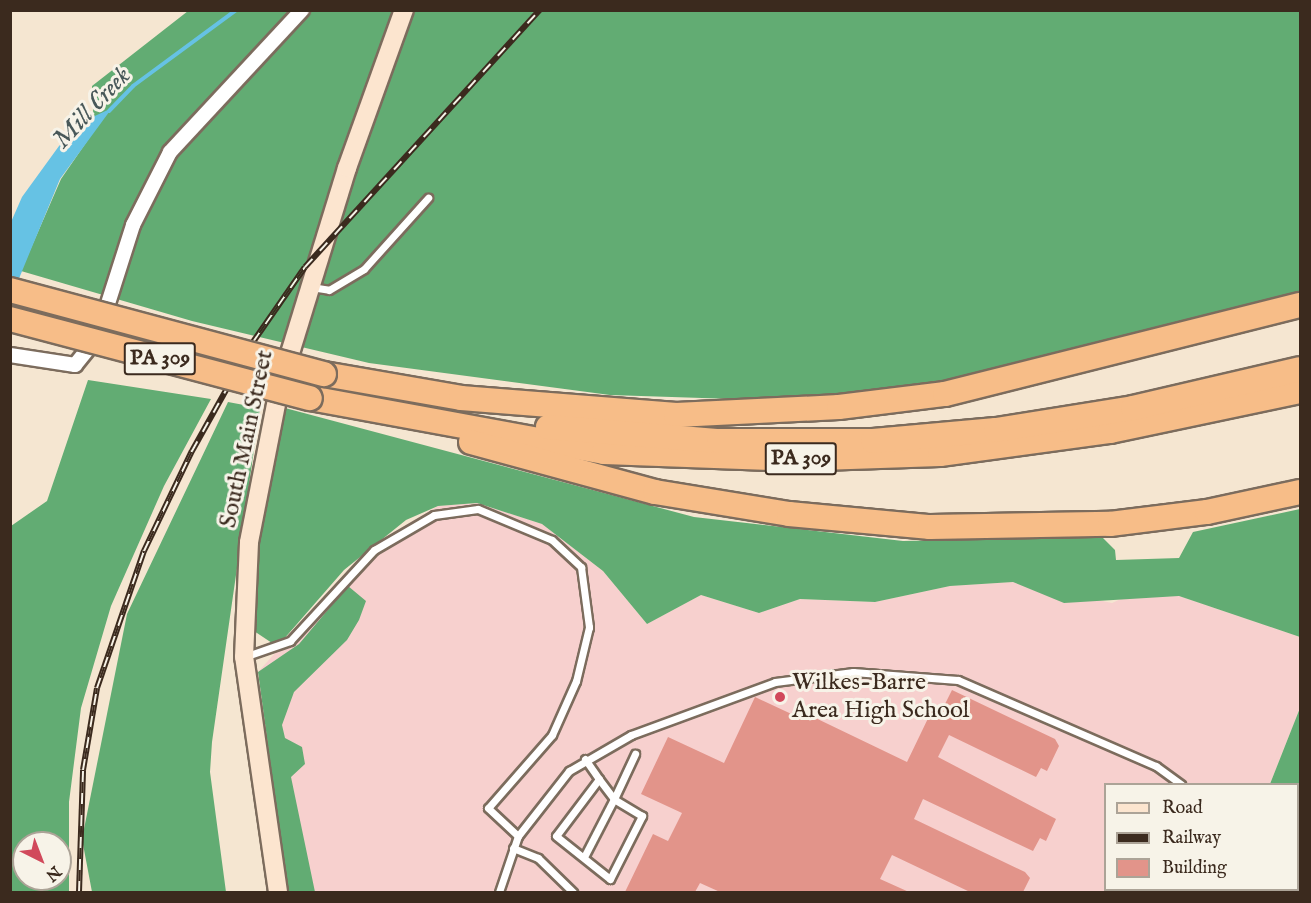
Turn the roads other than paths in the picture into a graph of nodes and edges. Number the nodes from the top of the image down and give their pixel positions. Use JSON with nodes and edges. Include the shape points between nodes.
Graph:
{"nodes":[{"id":1,"x":302,"y":10,"type":"edge"},
{"id":2,"x":404,"y":10,"type":"edge"},
{"id":3,"x":428,"y":198,"type":"dead end"},
{"id":4,"x":10,"y":279,"type":"edge"},
{"id":5,"x":310,"y":287,"type":"junction"},
{"id":6,"x":10,"y":290,"type":"edge"},
{"id":7,"x":1300,"y":305,"type":"edge"},
{"id":8,"x":10,"y":319,"type":"edge"},
{"id":9,"x":145,"y":324,"type":"junction"},
{"id":10,"x":10,"y":355,"type":"edge"},
{"id":11,"x":324,"y":374,"type":"junction"},
{"id":12,"x":1295,"y":381,"type":"edge"},
{"id":13,"x":314,"y":399,"type":"junction"},
{"id":14,"x":1300,"y":492,"type":"edge"},
{"id":15,"x":244,"y":657,"type":"junction"},
{"id":16,"x":635,"y":754,"type":"dead end"},
{"id":17,"x":585,"y":759,"type":"junction"},
{"id":18,"x":599,"y":779,"type":"junction"},
{"id":19,"x":1180,"y":783,"type":"edge"},
{"id":20,"x":615,"y":799,"type":"junction"},
{"id":21,"x":518,"y":836,"type":"junction"},
{"id":22,"x":513,"y":848,"type":"junction"},
{"id":23,"x":584,"y":856,"type":"junction"},
{"id":24,"x":278,"y":892,"type":"edge"},
{"id":25,"x":499,"y":892,"type":"edge"},
{"id":26,"x":571,"y":892,"type":"edge"}],
"edges":[{"from":1,"to":10,"type":"street","via":[[170,152],[133,225],[97,338],[75,365]]},
{"from":2,"to":5,"type":"main road","name":"South Main Street"},
{"from":3,"to":5,"type":"lane","via":[[364,270],[329,290]]},
{"from":4,"to":9,"type":"highway","bridge":true},
{"from":5,"to":15,"type":"main road","name":"South Main Street","via":[[279,389],[257,489],[245,585]]},
{"from":6,"to":9,"type":"highway","number":"PA 309","bridge":true},
{"from":7,"to":11,"type":"highway","via":[[945,394],[839,407],[676,415],[460,398]]},
{"from":8,"to":13,"type":"highway","number":"PA 309","bridge":true},
{"from":9,"to":11,"type":"highway","number":"PA 309","bridge":true},
{"from":11,"to":12,"type":"highway","number":"PA 309","via":[[555,429],[719,441],[873,441],[996,430]]},
{"from":12,"to":13,"type":"highway","number":"PA 309","via":[[1110,431],[952,453],[791,459],[604,452]]},
{"from":13,"to":14,"type":"highway","via":[[655,492],[801,515],[930,527],[1052,528],[1207,512]]},
{"from":15,"to":21,"type":"lane","via":[[290,641],[374,550],[434,514],[477,509],[552,540],[581,567],[589,627],[576,681],[552,735],[488,808]]},
{"from":15,"to":24,"type":"main road","name":"South Main Street"},
{"from":16,"to":20,"type":"lane"},
{"from":17,"to":18,"type":"lane"},
{"from":17,"to":19,"type":"lane","via":[[744,689],[814,676],[894,672],[985,688],[1156,766]]},
{"from":17,"to":21,"type":"lane","via":[[551,790]]},
{"from":18,"to":20,"type":"lane"},
{"from":18,"to":23,"type":"lane","via":[[556,836]]},
{"from":20,"to":23,"type":"lane"},
{"from":20,"to":23,"type":"lane","via":[[642,816],[610,879]]},
{"from":21,"to":22,"type":"lane"},
{"from":22,"to":25,"type":"lane"},
{"from":22,"to":26,"type":"lane","via":[[538,858]]}]}
